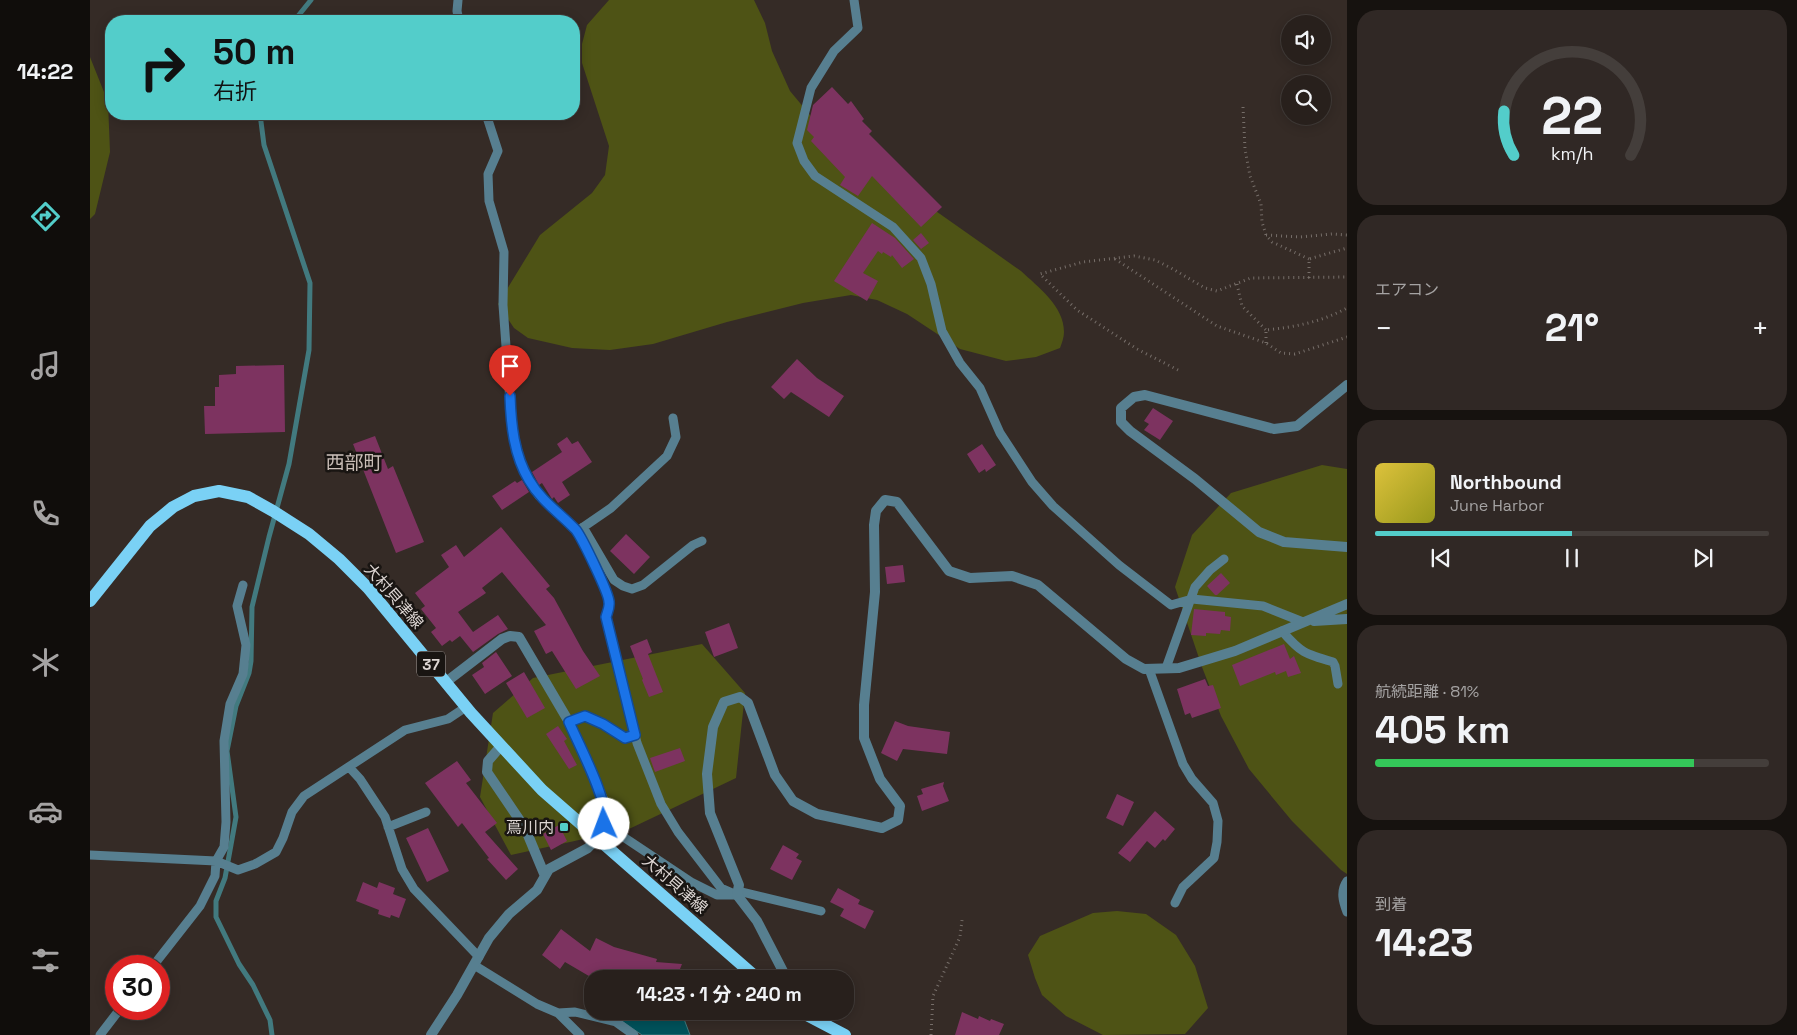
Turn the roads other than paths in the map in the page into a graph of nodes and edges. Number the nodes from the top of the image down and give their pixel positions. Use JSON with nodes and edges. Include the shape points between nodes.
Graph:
{"nodes":[{"id":1,"x":458,"y":0,"type":"edge"},
{"id":2,"x":854,"y":0,"type":"edge"},
{"id":3,"x":458,"y":15,"type":"edge"},
{"id":4,"x":488,"y":120,"type":"edge"},
{"id":5,"x":1347,"y":385,"type":"edge"},
{"id":6,"x":674,"y":418,"type":"dead end"},
{"id":7,"x":580,"y":529,"type":"junction"},
{"id":8,"x":702,"y":541,"type":"dead end"},
{"id":9,"x":1347,"y":547,"type":"edge"},
{"id":10,"x":1224,"y":559,"type":"dead end"},
{"id":11,"x":243,"y":585,"type":"dead end"},
{"id":12,"x":1189,"y":600,"type":"junction"},
{"id":13,"x":90,"y":601,"type":"edge"},
{"id":14,"x":1347,"y":604,"type":"edge"},
{"id":15,"x":1347,"y":619,"type":"edge"},
{"id":16,"x":1303,"y":622,"type":"junction"},
{"id":17,"x":1282,"y":631,"type":"junction"},
{"id":18,"x":1166,"y":668,"type":"junction"},
{"id":19,"x":1150,"y":669,"type":"junction"},
{"id":20,"x":446,"y":682,"type":"junction"},
{"id":21,"x":1338,"y":684,"type":"dead end"},
{"id":22,"x":466,"y":707,"type":"junction"},
{"id":23,"x":569,"y":722,"type":"junction"},
{"id":24,"x":635,"y":735,"type":"junction"},
{"id":25,"x":501,"y":746,"type":"junction"},
{"id":26,"x":349,"y":767,"type":"junction"},
{"id":27,"x":426,"y":812,"type":"dead end"},
{"id":28,"x":604,"y":824,"type":"junction"},
{"id":29,"x":388,"y":827,"type":"junction"},
{"id":30,"x":597,"y":838,"type":"junction"},
{"id":31,"x":90,"y":854,"type":"edge"},
{"id":32,"x":216,"y":862,"type":"junction"},
{"id":33,"x":545,"y":876,"type":"junction"},
{"id":34,"x":1347,"y":882,"type":"edge"},
{"id":35,"x":737,"y":893,"type":"junction"},
{"id":36,"x":1175,"y":903,"type":"dead end"},
{"id":37,"x":821,"y":911,"type":"dead end"},
{"id":38,"x":1347,"y":912,"type":"edge"},
{"id":39,"x":162,"y":955,"type":"edge"},
{"id":40,"x":477,"y":961,"type":"junction"},
{"id":41,"x":748,"y":970,"type":"edge"},
{"id":42,"x":782,"y":970,"type":"edge"},
{"id":43,"x":558,"y":1014,"type":"junction"},
{"id":44,"x":112,"y":1020,"type":"edge"},
{"id":45,"x":817,"y":1020,"type":"edge"},
{"id":46,"x":100,"y":1035,"type":"edge"},
{"id":47,"x":431,"y":1035,"type":"edge"},
{"id":48,"x":580,"y":1035,"type":"edge"},
{"id":49,"x":634,"y":1035,"type":"edge"},
{"id":50,"x":845,"y":1035,"type":"edge"}],
"edges":[{"from":1,"to":3,"type":"lane"},
{"from":2,"to":12,"type":"lane","via":[[858,28],[834,51],[811,88],[798,143],[804,161],[815,176],[893,227],[921,258],[942,330],[960,363],[980,388],[1007,446],[1032,482],[1119,565],[1171,605]]},
{"from":4,"to":7,"type":"lane","via":[[498,151],[488,174],[489,201],[504,252],[503,305],[512,429],[521,462],[539,496]]},
{"from":5,"to":9,"type":"street","via":[[1297,426],[1274,429],[1145,395],[1134,397],[1121,408],[1121,422],[1259,532],[1284,542]]},
{"from":6,"to":7,"type":"lane","via":[[676,437],[667,456],[611,508]]},
{"from":7,"to":8,"type":"lane","via":[[614,580],[632,589],[643,586]]},
{"from":7,"to":24,"type":"lane","via":[[610,602],[606,617]]},
{"from":10,"to":12,"type":"lane","via":[[1195,587]]},
{"from":11,"to":32,"type":"lane","via":[[237,606],[246,645],[243,674],[230,704],[224,741],[226,822],[224,847]]},
{"from":12,"to":16,"type":"lane","via":[[1263,606]]},
{"from":12,"to":18,"type":"lane"},
{"from":13,"to":20,"type":"main road","name":"大村貝津線","number":"37","via":[[150,526],[173,507],[194,496],[219,491],[248,497],[309,534],[338,559],[368,588]]},
{"from":14,"to":16,"type":"street"},
{"from":15,"to":16,"type":"street"},
{"from":16,"to":17,"type":"street"},
{"from":17,"to":18,"type":"street","via":[[1235,651],[1179,668]]},
{"from":17,"to":21,"type":"lane","via":[[1297,648],[1333,662]]},
{"from":18,"to":19,"type":"street"},
{"from":19,"to":35,"type":"street","via":[[1126,660],[1038,585],[1012,576],[970,578],[949,571],[897,502],[885,500],[876,510],[874,525],[875,592],[864,738],[880,779],[900,806],[898,820],[882,828],[817,814],[793,801],[775,775],[748,703],[740,697],[724,702],[713,727],[707,774],[710,813],[739,885]]},
{"from":19,"to":36,"type":"lane","via":[[1183,764],[1213,804],[1218,821],[1214,858],[1183,887]]},
{"from":20,"to":22,"type":"main road","name":"大村貝津線","number":"37"},
{"from":20,"to":23,"type":"street","via":[[502,639],[519,637]]},
{"from":22,"to":25,"type":"main road","name":"大村貝津線","number":"37"},
{"from":22,"to":26,"type":"lane","via":[[448,719],[405,730]]},
{"from":23,"to":24,"type":"lane","via":[[585,716],[625,738]]},
{"from":23,"to":28,"type":"street","via":[[603,799]]},
{"from":24,"to":35,"type":"lane","via":[[661,804],[678,832],[721,888]]},
{"from":25,"to":30,"type":"main road","name":"大村貝津線","number":"37","via":[[542,790]]},
{"from":25,"to":33,"type":"street","via":[[488,761],[487,772],[525,828]]},
{"from":26,"to":29,"type":"lane","via":[[374,798]]},
{"from":26,"to":32,"type":"lane","via":[[304,796],[292,812],[276,852],[238,870]]},
{"from":27,"to":29,"type":"lane"},
{"from":28,"to":30,"type":"street"},
{"from":28,"to":35,"type":"lane","via":[[717,895]]},
{"from":29,"to":40,"type":"lane","via":[[402,868],[414,889]]},
{"from":30,"to":33,"type":"street","via":[[588,848],[549,869]]},
{"from":30,"to":41,"type":"main road","name":"大村貝津線","number":"37"},
{"from":31,"to":32,"type":"lane"},
{"from":32,"to":39,"type":"lane","via":[[215,876],[200,906]]},
{"from":33,"to":40,"type":"street","via":[[537,890],[489,938]]},
{"from":34,"to":38,"type":"lane","via":[[1342,900]]},
{"from":35,"to":37,"type":"lane"},
{"from":35,"to":42,"type":"street"},
{"from":40,"to":43,"type":"lane","via":[[537,1004]]},
{"from":40,"to":47,"type":"street"},
{"from":43,"to":48,"type":"lane"},
{"from":43,"to":49,"type":"lane","via":[[575,1012],[616,1022]]},
{"from":44,"to":46,"type":"lane"},
{"from":45,"to":50,"type":"main road"}]}
